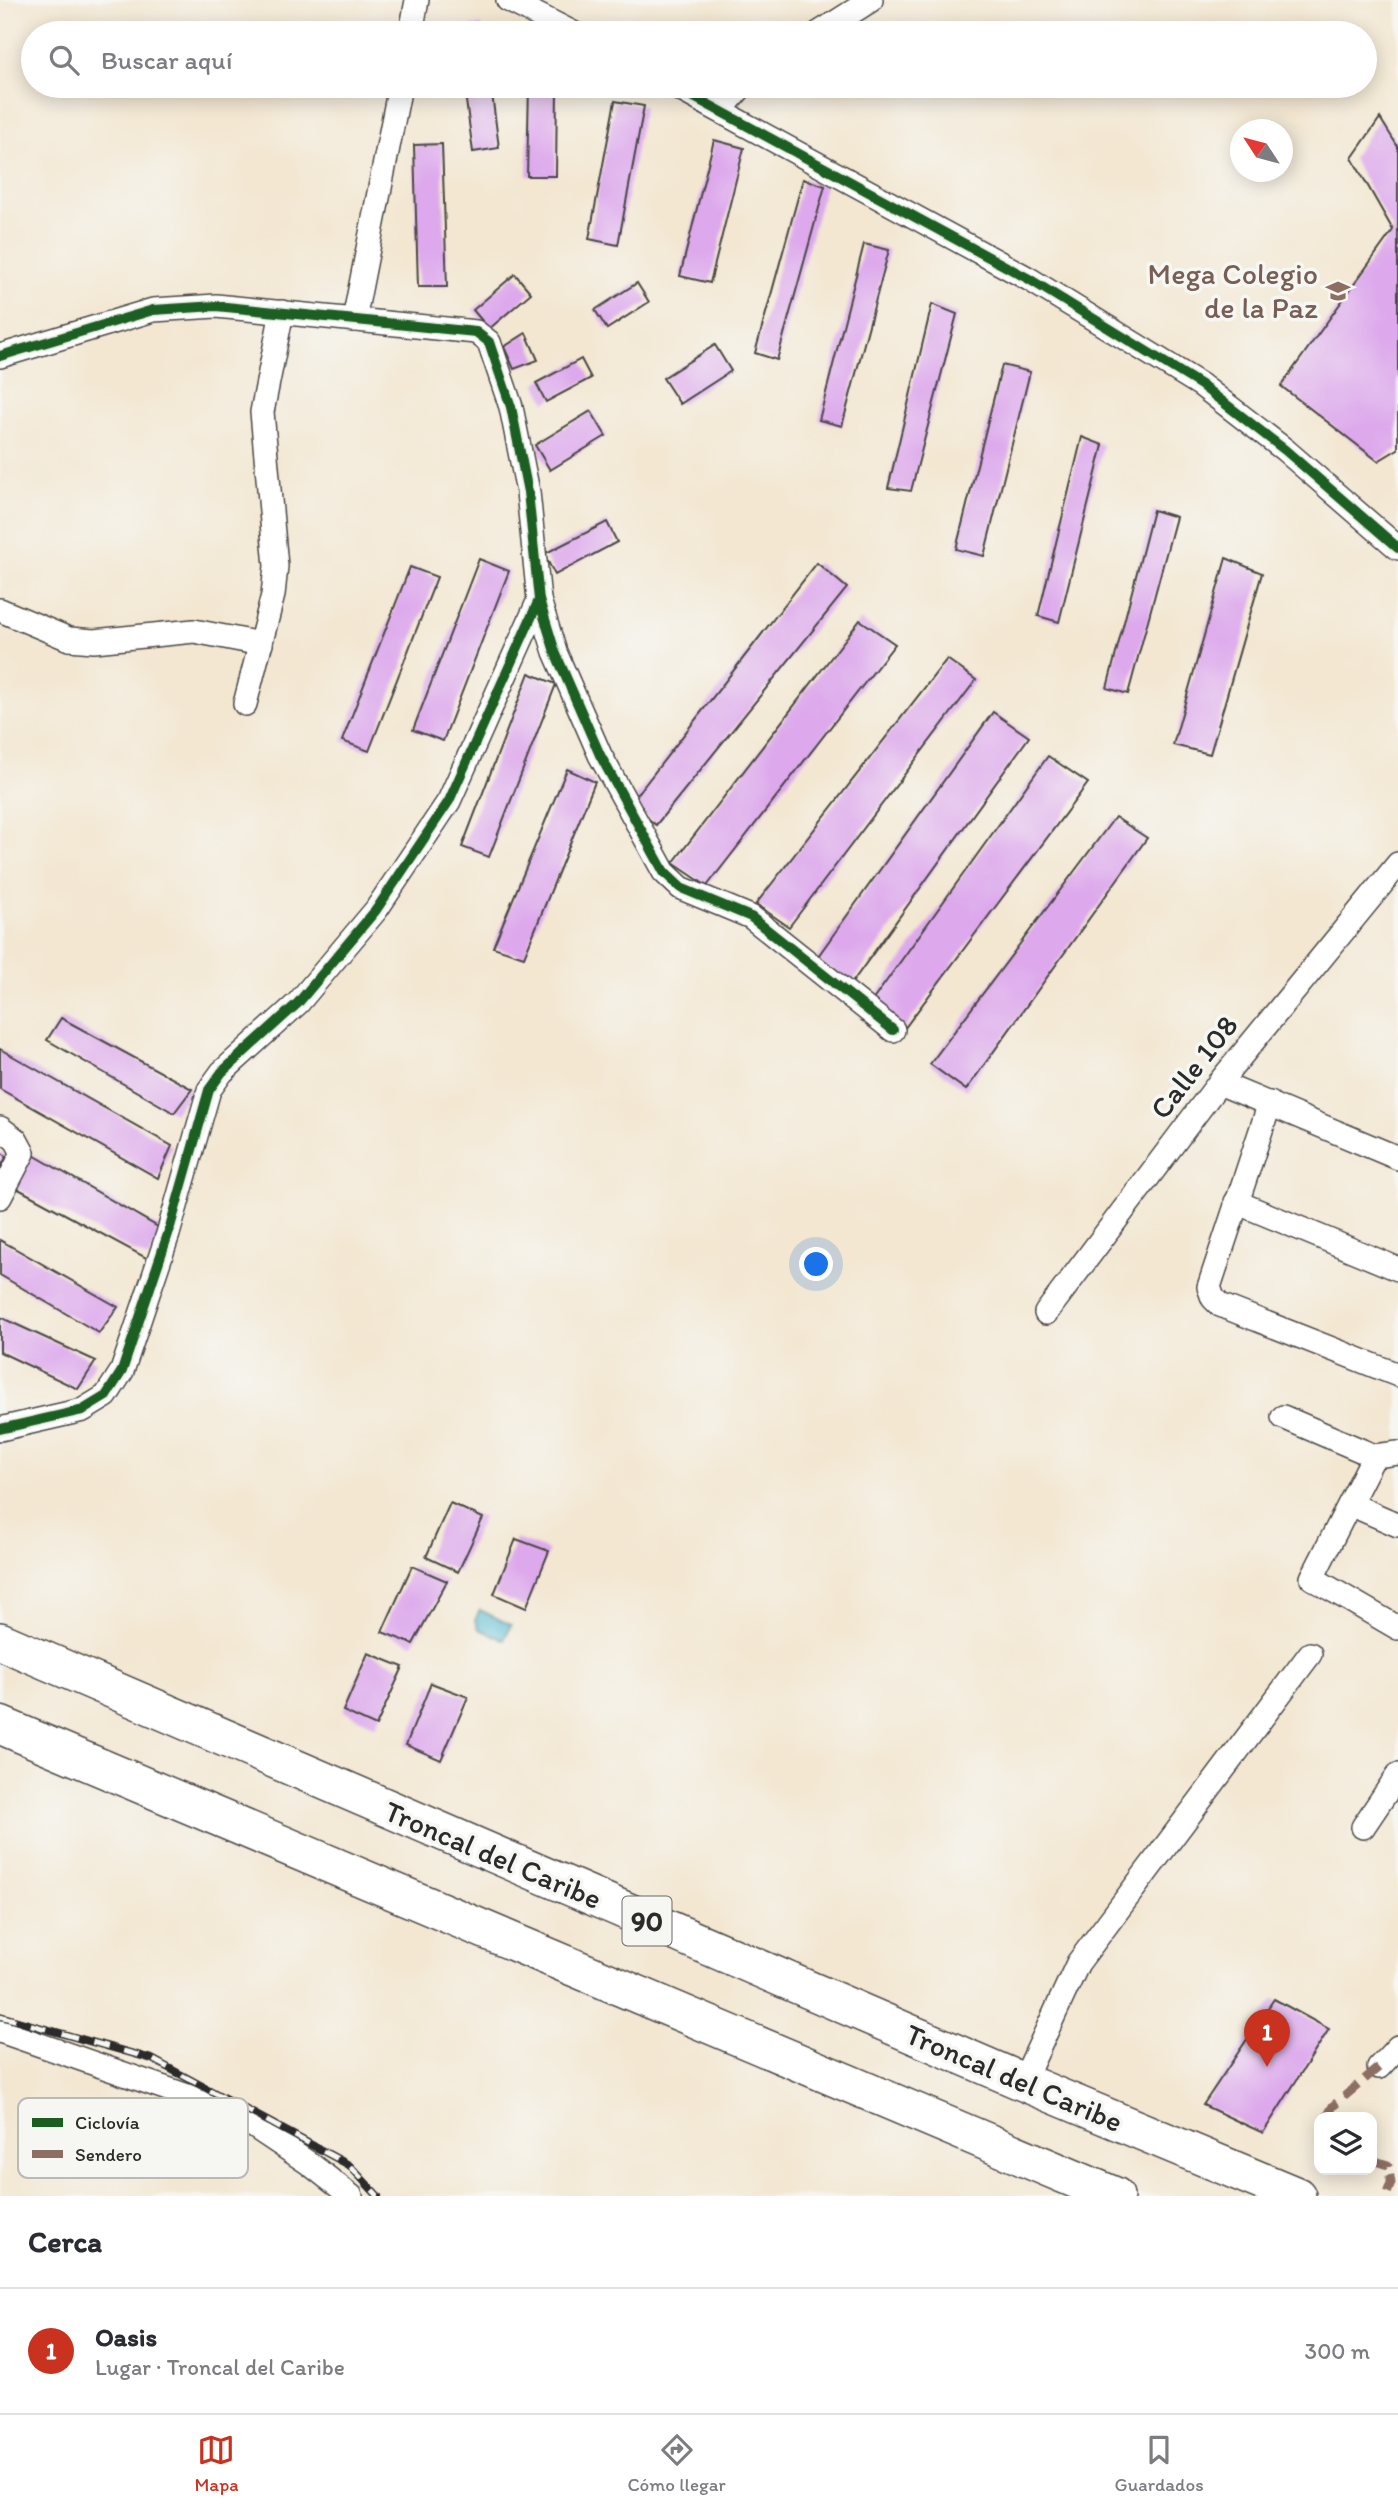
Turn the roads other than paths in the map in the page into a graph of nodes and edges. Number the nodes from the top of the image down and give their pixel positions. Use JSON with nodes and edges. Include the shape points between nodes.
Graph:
{"nodes":[{"id":1,"x":417,"y":0,"type":"edge"},
{"id":2,"x":508,"y":0,"type":"edge"},
{"id":3,"x":871,"y":0,"type":"edge"},
{"id":4,"x":413,"y":21,"type":"edge"},
{"id":5,"x":549,"y":21,"type":"edge"},
{"id":6,"x":838,"y":21,"type":"edge"},
{"id":7,"x":398,"y":98,"type":"edge"},
{"id":8,"x":698,"y":98,"type":"edge"},
{"id":9,"x":732,"y":98,"type":"edge"},
{"id":10,"x":721,"y":110,"type":"junction"},
{"id":11,"x":282,"y":312,"type":"junction"},
{"id":12,"x":354,"y":320,"type":"junction"},
{"id":13,"x":0,"y":356,"type":"edge"},
{"id":14,"x":1398,"y":548,"type":"edge"},
{"id":15,"x":539,"y":600,"type":"junction"},
{"id":16,"x":0,"y":610,"type":"edge"},
{"id":17,"x":261,"y":644,"type":"junction"},
{"id":18,"x":245,"y":704,"type":"dead end"},
{"id":19,"x":1398,"y":864,"type":"edge"},
{"id":20,"x":893,"y":1030,"type":"dead end"},
{"id":21,"x":1219,"y":1083,"type":"junction"},
{"id":22,"x":1270,"y":1103,"type":"junction"},
{"id":23,"x":0,"y":1128,"type":"edge"},
{"id":24,"x":1398,"y":1158,"type":"edge"},
{"id":25,"x":0,"y":1197,"type":"edge"},
{"id":26,"x":1236,"y":1202,"type":"junction"},
{"id":27,"x":1398,"y":1269,"type":"edge"},
{"id":28,"x":1046,"y":1314,"type":"dead end"},
{"id":29,"x":1398,"y":1375,"type":"edge"},
{"id":30,"x":1283,"y":1417,"type":"dead end"},
{"id":31,"x":0,"y":1429,"type":"edge"},
{"id":32,"x":1398,"y":1453,"type":"edge"},
{"id":33,"x":1374,"y":1456,"type":"junction"},
{"id":34,"x":1350,"y":1504,"type":"junction"},
{"id":35,"x":1398,"y":1525,"type":"edge"},
{"id":36,"x":1398,"y":1628,"type":"edge"},
{"id":37,"x":0,"y":1642,"type":"edge"},
{"id":38,"x":1310,"y":1654,"type":"dead end"},
{"id":39,"x":0,"y":1725,"type":"edge"},
{"id":40,"x":1398,"y":1775,"type":"edge"},
{"id":41,"x":1363,"y":1827,"type":"dead end"},
{"id":42,"x":0,"y":2031,"type":"edge"},
{"id":43,"x":1398,"y":2047,"type":"edge"},
{"id":44,"x":1379,"y":2067,"type":"dead end"},
{"id":45,"x":1023,"y":2082,"type":"junction"},
{"id":46,"x":193,"y":2098,"type":"edge"},
{"id":47,"x":248,"y":2122,"type":"edge"},
{"id":48,"x":351,"y":2196,"type":"edge"},
{"id":49,"x":1115,"y":2196,"type":"edge"},
{"id":50,"x":1297,"y":2196,"type":"edge"}],
"edges":[{"from":1,"to":4,"type":"street"},
{"from":2,"to":5,"type":"street"},
{"from":3,"to":6,"type":"street"},
{"from":7,"to":12,"type":"street"},
{"from":8,"to":10,"type":"street"},
{"from":9,"to":10,"type":"street"},
{"from":10,"to":14,"type":"street","via":[[1029,279],[1201,385]]},
{"from":11,"to":12,"type":"street"},
{"from":11,"to":13,"type":"street","via":[[216,306],[153,310]]},
{"from":11,"to":17,"type":"street","via":[[262,412],[276,566]]},
{"from":12,"to":15,"type":"street","via":[[476,332],[489,342],[511,407],[526,481]]},
{"from":15,"to":20,"type":"street","via":[[555,652],[589,731],[664,872],[681,888],[751,918]]},
{"from":15,"to":31,"type":"street","via":[[449,801],[376,910],[298,1003],[215,1080],[122,1371],[106,1396],[83,1410]]},
{"from":16,"to":17,"type":"street","via":[[69,639],[194,631]]},
{"from":17,"to":18,"type":"street"},
{"from":19,"to":21,"type":"street","name":"Calle 108"},
{"from":21,"to":22,"type":"street"},
{"from":21,"to":28,"type":"street","name":"Calle 108"},
{"from":22,"to":24,"type":"street"},
{"from":22,"to":26,"type":"street"},
{"from":23,"to":25,"type":"street","via":[[16,1140],[23,1153]]},
{"from":26,"to":27,"type":"street"},
{"from":26,"to":29,"type":"street","via":[[1209,1287],[1213,1298],[1220,1305]]},
{"from":30,"to":33,"type":"street"},
{"from":32,"to":33,"type":"street"},
{"from":33,"to":34,"type":"street"},
{"from":34,"to":35,"type":"street"},
{"from":34,"to":36,"type":"street","via":[[1311,1578]]},
{"from":37,"to":45,"type":"highway","name":"Troncal del Caribe","number":"90"},
{"from":38,"to":45,"type":"street","via":[[1078,1963]]},
{"from":39,"to":49,"type":"highway","number":"90"},
{"from":40,"to":41,"type":"street"},
{"from":42,"to":46,"type":"street"},
{"from":43,"to":44,"type":"street"},
{"from":45,"to":50,"type":"highway","name":"Troncal del Caribe","number":"90"},
{"from":47,"to":48,"type":"street"}]}
